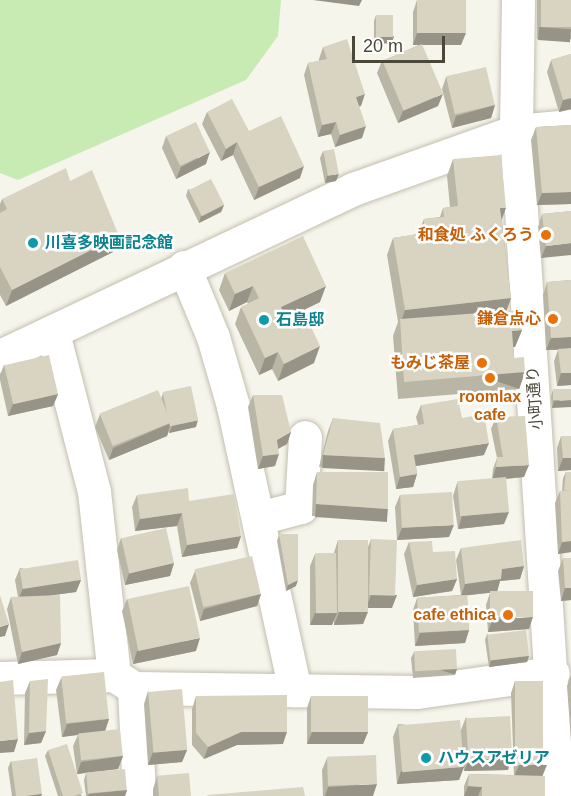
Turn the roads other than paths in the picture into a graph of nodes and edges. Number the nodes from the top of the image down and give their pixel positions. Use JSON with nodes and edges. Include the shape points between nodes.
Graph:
{"nodes":[{"id":1,"x":518,"y":0,"type":"edge"},
{"id":2,"x":571,"y":126,"type":"edge"},
{"id":3,"x":516,"y":131,"type":"junction"},
{"id":4,"x":184,"y":267,"type":"junction"},
{"id":5,"x":53,"y":333,"type":"junction"},
{"id":6,"x":0,"y":357,"type":"edge"},
{"id":7,"x":305,"y":437,"type":"dead end"},
{"id":8,"x":259,"y":518,"type":"junction"},
{"id":9,"x":553,"y":673,"type":"junction"},
{"id":10,"x":0,"y":678,"type":"edge"},
{"id":11,"x":124,"y":681,"type":"junction"},
{"id":12,"x":295,"y":690,"type":"junction"},
{"id":13,"x":139,"y":796,"type":"edge"},
{"id":14,"x":558,"y":796,"type":"edge"}],
"edges":[{"from":1,"to":3,"type":"street","name":"小町通り"},
{"from":2,"to":3,"type":"street"},
{"from":3,"to":4,"type":"street","via":[[353,189]]},
{"from":3,"to":9,"type":"street","name":"小町通り"},
{"from":4,"to":5,"type":"street"},
{"from":4,"to":8,"type":"street","via":[[213,337]]},
{"from":5,"to":6,"type":"street"},
{"from":5,"to":11,"type":"street","via":[[94,491]]},
{"from":7,"to":8,"type":"street","via":[[301,507]]},
{"from":8,"to":12,"type":"street"},
{"from":9,"to":12,"type":"street","via":[[417,692]]},
{"from":9,"to":14,"type":"street","name":"小町通り"},
{"from":10,"to":11,"type":"street"},
{"from":11,"to":12,"type":"street"},
{"from":11,"to":13,"type":"street"}]}
